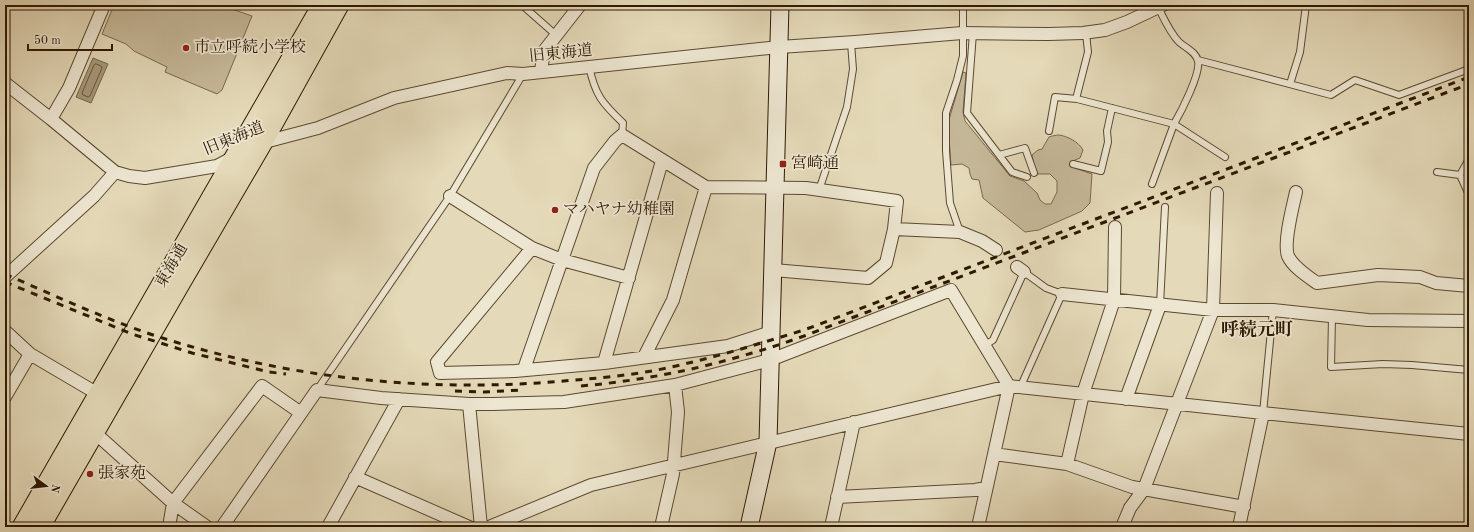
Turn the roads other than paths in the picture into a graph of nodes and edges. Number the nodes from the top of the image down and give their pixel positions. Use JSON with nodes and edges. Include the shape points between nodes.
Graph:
{"nodes":[{"id":1,"x":104,"y":5,"type":"edge"},
{"id":2,"x":322,"y":5,"type":"edge"},
{"id":3,"x":339,"y":5,"type":"edge"},
{"id":4,"x":522,"y":5,"type":"edge"},
{"id":5,"x":580,"y":5,"type":"edge"},
{"id":6,"x":780,"y":5,"type":"edge"},
{"id":7,"x":963,"y":5,"type":"edge"},
{"id":8,"x":1306,"y":5,"type":"edge"},
{"id":9,"x":1161,"y":6,"type":"edge"},
{"id":10,"x":968,"y":33,"type":"junction"},
{"id":11,"x":1086,"y":33,"type":"junction"},
{"id":12,"x":556,"y":35,"type":"junction"},
{"id":13,"x":851,"y":43,"type":"junction"},
{"id":14,"x":779,"y":47,"type":"junction"},
{"id":15,"x":1198,"y":60,"type":"junction"},
{"id":16,"x":589,"y":66,"type":"junction"},
{"id":17,"x":1469,"y":69,"type":"edge"},
{"id":18,"x":541,"y":71,"type":"junction"},
{"id":19,"x":523,"y":74,"type":"junction"},
{"id":20,"x":5,"y":83,"type":"edge"},
{"id":21,"x":1290,"y":84,"type":"junction"},
{"id":22,"x":1076,"y":99,"type":"junction"},
{"id":23,"x":1112,"y":108,"type":"junction"},
{"id":24,"x":51,"y":119,"type":"junction"},
{"id":25,"x":1174,"y":124,"type":"junction"},
{"id":26,"x":1049,"y":130,"type":"dead end"},
{"id":27,"x":622,"y":135,"type":"junction"},
{"id":28,"x":263,"y":142,"type":"junction"},
{"id":29,"x":999,"y":155,"type":"junction"},
{"id":30,"x":236,"y":156,"type":"junction"},
{"id":31,"x":1225,"y":157,"type":"dead end"},
{"id":32,"x":1469,"y":159,"type":"edge"},
{"id":33,"x":662,"y":162,"type":"junction"},
{"id":34,"x":1073,"y":164,"type":"dead end"},
{"id":35,"x":115,"y":172,"type":"junction"},
{"id":36,"x":1437,"y":172,"type":"dead end"},
{"id":37,"x":1034,"y":173,"type":"dead end"},
{"id":38,"x":1460,"y":175,"type":"junction"},
{"id":39,"x":1026,"y":177,"type":"dead end"},
{"id":40,"x":1152,"y":184,"type":"dead end"},
{"id":41,"x":706,"y":187,"type":"junction"},
{"id":42,"x":775,"y":187,"type":"junction"},
{"id":43,"x":820,"y":190,"type":"junction"},
{"id":44,"x":1296,"y":192,"type":"dead end"},
{"id":45,"x":1217,"y":193,"type":"dead end"},
{"id":46,"x":1469,"y":195,"type":"edge"},
{"id":47,"x":450,"y":196,"type":"junction"},
{"id":48,"x":1165,"y":207,"type":"dead end"},
{"id":49,"x":1115,"y":226,"type":"dead end"},
{"id":50,"x":894,"y":229,"type":"junction"},
{"id":51,"x":960,"y":232,"type":"junction"},
{"id":52,"x":532,"y":248,"type":"junction"},
{"id":53,"x":996,"y":250,"type":"dead end"},
{"id":54,"x":562,"y":260,"type":"junction"},
{"id":55,"x":773,"y":270,"type":"junction"},
{"id":56,"x":5,"y":277,"type":"edge"},
{"id":57,"x":629,"y":278,"type":"junction"},
{"id":58,"x":1469,"y":286,"type":"edge"},
{"id":59,"x":1062,"y":294,"type":"junction"},
{"id":60,"x":1114,"y":300,"type":"junction"},
{"id":61,"x":1160,"y":305,"type":"junction"},
{"id":62,"x":1213,"y":310,"type":"junction"},
{"id":63,"x":1273,"y":310,"type":"junction"},
{"id":64,"x":1332,"y":316,"type":"junction"},
{"id":65,"x":1469,"y":321,"type":"edge"},
{"id":66,"x":5,"y":331,"type":"edge"},
{"id":67,"x":771,"y":332,"type":"junction"},
{"id":68,"x":984,"y":346,"type":"junction"},
{"id":69,"x":30,"y":354,"type":"junction"},
{"id":70,"x":644,"y":357,"type":"junction"},
{"id":71,"x":770,"y":360,"type":"junction"},
{"id":72,"x":604,"y":363,"type":"junction"},
{"id":73,"x":524,"y":369,"type":"junction"},
{"id":74,"x":1469,"y":370,"type":"edge"},
{"id":75,"x":675,"y":385,"type":"junction"},
{"id":76,"x":1014,"y":387,"type":"junction"},
{"id":77,"x":317,"y":390,"type":"junction"},
{"id":78,"x":98,"y":394,"type":"junction"},
{"id":79,"x":1083,"y":394,"type":"junction"},
{"id":80,"x":5,"y":397,"type":"edge"},
{"id":81,"x":1126,"y":399,"type":"junction"},
{"id":82,"x":399,"y":400,"type":"junction"},
{"id":83,"x":468,"y":404,"type":"junction"},
{"id":84,"x":1177,"y":404,"type":"junction"},
{"id":85,"x":301,"y":413,"type":"junction"},
{"id":86,"x":1263,"y":413,"type":"junction"},
{"id":87,"x":854,"y":422,"type":"junction"},
{"id":88,"x":94,"y":432,"type":"junction"},
{"id":89,"x":1469,"y":434,"type":"edge"},
{"id":90,"x":768,"y":442,"type":"junction"},
{"id":91,"x":994,"y":454,"type":"junction"},
{"id":92,"x":674,"y":464,"type":"junction"},
{"id":93,"x":1067,"y":464,"type":"junction"},
{"id":94,"x":355,"y":477,"type":"junction"},
{"id":95,"x":986,"y":488,"type":"junction"},
{"id":96,"x":1144,"y":489,"type":"junction"},
{"id":97,"x":837,"y":497,"type":"junction"},
{"id":98,"x":173,"y":503,"type":"junction"},
{"id":99,"x":1244,"y":507,"type":"junction"},
{"id":100,"x":22,"y":527,"type":"edge"},
{"id":101,"x":40,"y":527,"type":"edge"},
{"id":102,"x":169,"y":527,"type":"edge"},
{"id":103,"x":207,"y":527,"type":"edge"},
{"id":104,"x":222,"y":527,"type":"edge"},
{"id":105,"x":328,"y":527,"type":"edge"},
{"id":106,"x":469,"y":527,"type":"edge"},
{"id":107,"x":481,"y":527,"type":"edge"},
{"id":108,"x":489,"y":527,"type":"edge"},
{"id":109,"x":661,"y":527,"type":"edge"},
{"id":110,"x":749,"y":527,"type":"edge"},
{"id":111,"x":831,"y":527,"type":"edge"},
{"id":112,"x":978,"y":527,"type":"edge"},
{"id":113,"x":1122,"y":527,"type":"edge"},
{"id":114,"x":1239,"y":527,"type":"edge"},
{"id":115,"x":1339,"y":527,"type":"edge"},
{"id":116,"x":1355,"y":527,"type":"edge"}],
"edges":[{"from":1,"to":24,"type":"street","via":[[69,88]]},
{"from":2,"to":30,"type":"main road","name":"東海通"},
{"from":3,"to":28,"type":"main road","name":"東海通"},
{"from":4,"to":12,"type":"lane"},
{"from":5,"to":12,"type":"street"},
{"from":6,"to":14,"type":"street"},
{"from":7,"to":10,"type":"lane"},
{"from":8,"to":21,"type":"lane","via":[[1300,52]]},
{"from":9,"to":11,"type":"street","name":"旧東海道","via":[[1105,30]]},
{"from":9,"to":15,"type":"lane","via":[[1178,41],[1192,51]]},
{"from":10,"to":11,"type":"street","name":"旧東海道"},
{"from":10,"to":13,"type":"street","name":"旧東海道"},
{"from":10,"to":29,"type":"lane","via":[[967,113]]},
{"from":10,"to":51,"type":"lane","via":[[946,113],[950,203]]},
{"from":11,"to":22,"type":"lane","via":[[1088,52]]},
{"from":12,"to":18,"type":"street","via":[[544,51]]},
{"from":13,"to":14,"type":"street","name":"旧東海道"},
{"from":13,"to":43,"type":"lane","via":[[853,69],[847,107]]},
{"from":14,"to":16,"type":"street","name":"旧東海道"},
{"from":14,"to":42,"type":"street"},
{"from":15,"to":21,"type":"lane"},
{"from":15,"to":25,"type":"lane","via":[[1199,68]]},
{"from":16,"to":18,"type":"street","name":"旧東海道"},
{"from":16,"to":27,"type":"lane","via":[[595,88],[604,104],[623,123]]},
{"from":17,"to":21,"type":"lane","via":[[1399,95],[1355,80],[1331,94]]},
{"from":18,"to":19,"type":"street","name":"旧東海道"},
{"from":19,"to":28,"type":"street","name":"旧東海道","via":[[507,73],[394,98],[318,128]]},
{"from":19,"to":47,"type":"lane"},
{"from":20,"to":24,"type":"street","name":"旧東海道"},
{"from":22,"to":23,"type":"lane"},
{"from":22,"to":26,"type":"lane","via":[[1055,97]]},
{"from":23,"to":25,"type":"lane"},
{"from":23,"to":34,"type":"lane","via":[[1101,171]]},
{"from":24,"to":35,"type":"street","name":"旧東海道"},
{"from":25,"to":31,"type":"lane"},
{"from":25,"to":40,"type":"lane"},
{"from":27,"to":33,"type":"street"},
{"from":27,"to":54,"type":"street","via":[[594,168]]},
{"from":28,"to":30,"type":"street","name":"旧東海道"},
{"from":28,"to":88,"type":"main road","name":"東海通"},
{"from":29,"to":37,"type":"lane","via":[[1026,148]]},
{"from":29,"to":39,"type":"lane","via":[[1012,172]]},
{"from":30,"to":35,"type":"street","name":"旧東海道","via":[[217,166],[145,178]]},
{"from":30,"to":78,"type":"main road","name":"東海通"},
{"from":32,"to":38,"type":"lane"},
{"from":33,"to":41,"type":"street"},
{"from":33,"to":57,"type":"street"},
{"from":35,"to":56,"type":"street","via":[[94,196]]},
{"from":36,"to":38,"type":"lane"},
{"from":38,"to":46,"type":"lane"},
{"from":41,"to":42,"type":"street"},
{"from":41,"to":70,"type":"street","via":[[673,300]]},
{"from":42,"to":43,"type":"street"},
{"from":42,"to":55,"type":"street"},
{"from":43,"to":50,"type":"street","via":[[897,201]]},
{"from":44,"to":58,"type":"street","via":[[1286,245],[1288,256],[1299,270],[1317,283],[1384,275],[1420,277],[1436,283]]},
{"from":45,"to":62,"type":"street"},
{"from":47,"to":52,"type":"street"},
{"from":47,"to":77,"type":"lane"},
{"from":48,"to":61,"type":"lane"},
{"from":49,"to":60,"type":"street"},
{"from":50,"to":51,"type":"street"},
{"from":50,"to":55,"type":"street","via":[[886,263],[868,278]]},
{"from":51,"to":53,"type":"street"},
{"from":52,"to":54,"type":"street"},
{"from":52,"to":73,"type":"street","via":[[437,362],[440,373]]},
{"from":54,"to":57,"type":"street"},
{"from":54,"to":73,"type":"street"},
{"from":55,"to":67,"type":"street"},
{"from":57,"to":72,"type":"street"},
{"from":59,"to":60,"type":"street"},
{"from":59,"to":68,"type":"lane","via":[[1046,288],[1020,270],[993,340]]},
{"from":59,"to":76,"type":"lane"},
{"from":60,"to":61,"type":"street"},
{"from":60,"to":79,"type":"street"},
{"from":61,"to":62,"type":"street"},
{"from":61,"to":81,"type":"street"},
{"from":62,"to":63,"type":"street"},
{"from":62,"to":84,"type":"street"},
{"from":63,"to":64,"type":"street"},
{"from":63,"to":86,"type":"lane"},
{"from":64,"to":65,"type":"street","via":[[1368,320]]},
{"from":64,"to":74,"type":"lane","via":[[1331,367],[1383,364]]},
{"from":66,"to":69,"type":"street"},
{"from":67,"to":70,"type":"street","via":[[728,346]]},
{"from":67,"to":71,"type":"street"},
{"from":68,"to":71,"type":"street","via":[[950,290]]},
{"from":68,"to":76,"type":"street"},
{"from":69,"to":78,"type":"street"},
{"from":69,"to":80,"type":"street"},
{"from":70,"to":72,"type":"street"},
{"from":71,"to":75,"type":"street"},
{"from":71,"to":90,"type":"street"},
{"from":72,"to":73,"type":"street"},
{"from":75,"to":83,"type":"street","via":[[564,402]]},
{"from":75,"to":92,"type":"street","via":[[678,412]]},
{"from":76,"to":79,"type":"street"},
{"from":76,"to":87,"type":"street"},
{"from":76,"to":91,"type":"street"},
{"from":77,"to":82,"type":"street"},
{"from":77,"to":85,"type":"street"},
{"from":78,"to":100,"type":"main road","name":"東海通"},
{"from":79,"to":81,"type":"street"},
{"from":79,"to":93,"type":"street"},
{"from":81,"to":84,"type":"street"},
{"from":82,"to":83,"type":"street"},
{"from":82,"to":94,"type":"street"},
{"from":83,"to":107,"type":"street"},
{"from":84,"to":86,"type":"street"},
{"from":84,"to":96,"type":"street"},
{"from":85,"to":98,"type":"street","via":[[262,386]]},
{"from":85,"to":104,"type":"street"},
{"from":86,"to":89,"type":"street"},
{"from":86,"to":99,"type":"street"},
{"from":87,"to":90,"type":"street"},
{"from":87,"to":97,"type":"street"},
{"from":88,"to":98,"type":"street"},
{"from":88,"to":101,"type":"main road","name":"東海通"},
{"from":90,"to":92,"type":"street"},
{"from":90,"to":110,"type":"street"},
{"from":91,"to":93,"type":"street"},
{"from":91,"to":95,"type":"street"},
{"from":92,"to":108,"type":"street","via":[[591,485]]},
{"from":92,"to":109,"type":"street"},
{"from":93,"to":96,"type":"street"},
{"from":94,"to":105,"type":"street"},
{"from":94,"to":106,"type":"street"},
{"from":95,"to":97,"type":"street"},
{"from":95,"to":112,"type":"street"},
{"from":96,"to":99,"type":"street"},
{"from":96,"to":113,"type":"street","via":[[1130,508]]},
{"from":97,"to":111,"type":"street"},
{"from":98,"to":102,"type":"street"},
{"from":98,"to":103,"type":"street"},
{"from":99,"to":114,"type":"street"},
{"from":115,"to":116,"type":"lane"}]}
